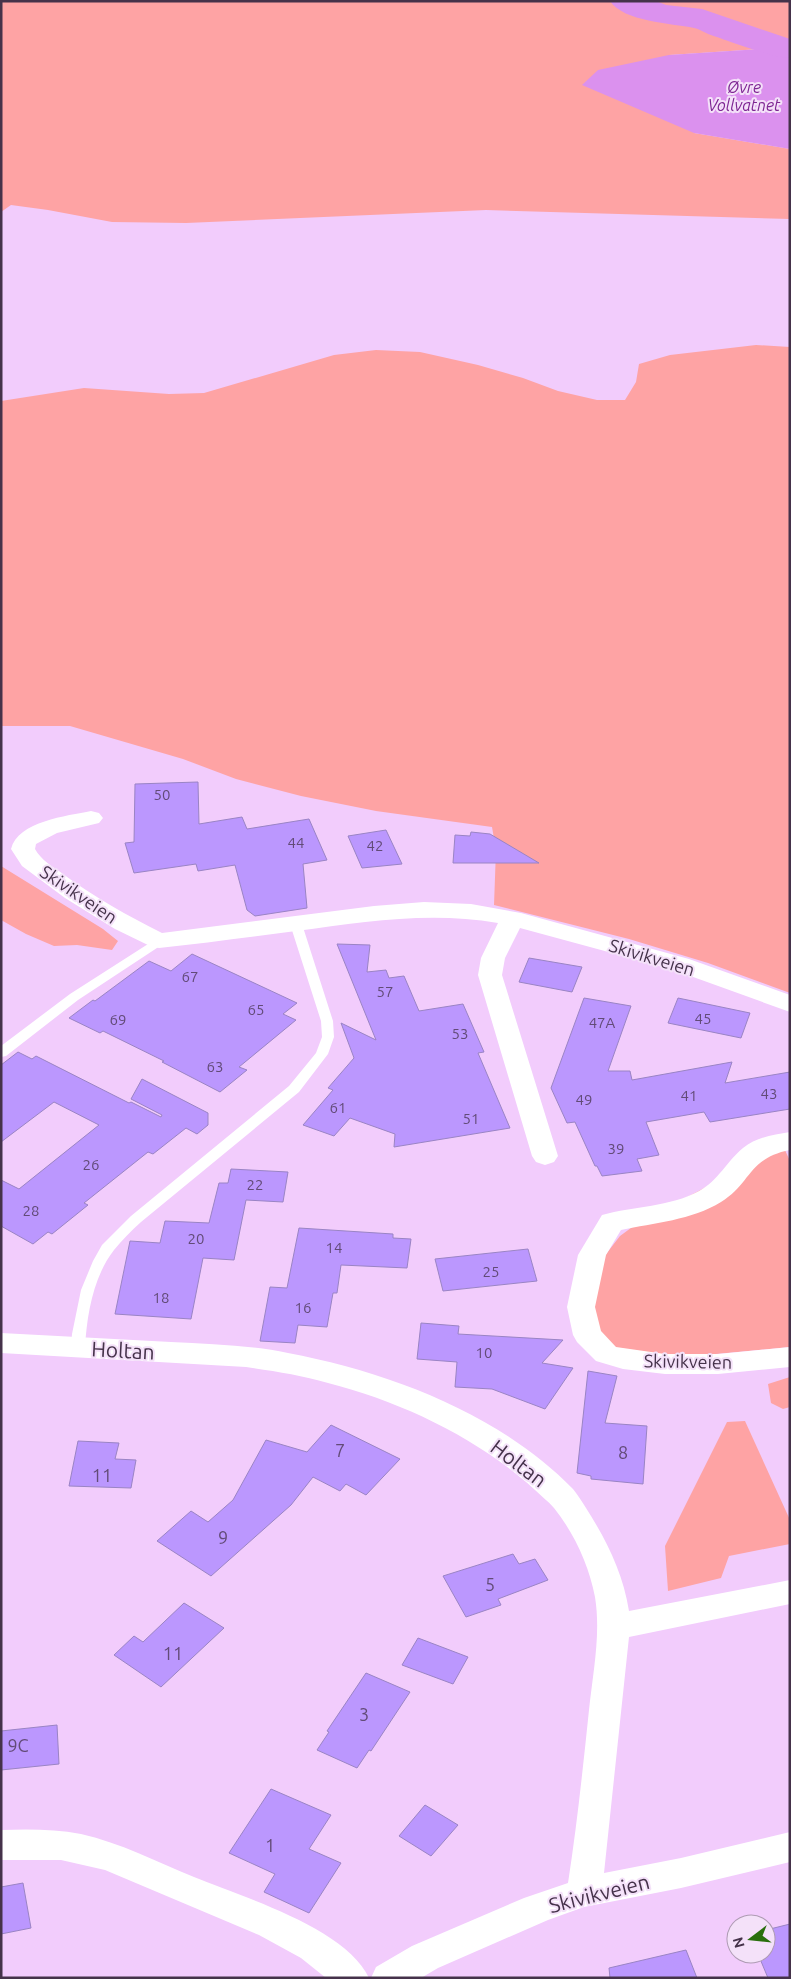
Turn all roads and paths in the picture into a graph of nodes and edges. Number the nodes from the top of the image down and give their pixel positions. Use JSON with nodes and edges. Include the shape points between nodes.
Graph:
{"nodes":[{"id":1,"x":92,"y":818,"type":"dead end"},
{"id":2,"x":512,"y":918,"type":"junction"},
{"id":3,"x":296,"y":924,"type":"junction"},
{"id":4,"x":158,"y":941,"type":"junction"},
{"id":5,"x":790,"y":1004,"type":"edge"},
{"id":6,"x":1,"y":1053,"type":"edge"},
{"id":7,"x":790,"y":1141,"type":"edge"},
{"id":8,"x":546,"y":1156,"type":"dead end"},
{"id":9,"x":1,"y":1343,"type":"edge"},
{"id":10,"x":78,"y":1347,"type":"junction"},
{"id":11,"x":790,"y":1357,"type":"edge"},
{"id":12,"x":790,"y":1592,"type":"edge"},
{"id":13,"x":614,"y":1628,"type":"junction"},
{"id":14,"x":1,"y":1845,"type":"edge"},
{"id":15,"x":790,"y":1847,"type":"edge"},
{"id":16,"x":584,"y":1892,"type":"junction"},
{"id":17,"x":351,"y":1978,"type":"edge"},
{"id":18,"x":390,"y":1978,"type":"edge"}],
"edges":[{"from":1,"to":4,"type":"street","name":"Skivikveien","via":[[48,827],[25,840],[23,848],[30,861],[73,893]]},
{"from":2,"to":3,"type":"street","name":"Skivikveien","via":[[471,911],[424,909],[374,912]]},
{"from":2,"to":5,"type":"street","name":"Skivikveien","via":[[680,964]]},
{"from":2,"to":8,"type":"street","via":[[493,958],[490,975]]},
{"from":3,"to":4,"type":"street","name":"Skivikveien"},
{"from":3,"to":10,"type":"lane","name":"Holtan","via":[[325,1013],[328,1037],[322,1054],[294,1089],[114,1239],[99,1263],[87,1294],[78,1326]]},
{"from":4,"to":6,"type":"lane","name":"Skivikveien","via":[[74,997]]},
{"from":7,"to":11,"type":"street","name":"Skivikveien","via":[[761,1148],[707,1199],[612,1222],[592,1255],[582,1307],[587,1334],[606,1354],[623,1359],[664,1364],[718,1364]]},
{"from":9,"to":10,"type":"street","name":"Holtan"},
{"from":10,"to":13,"type":"street","name":"Holtan","via":[[247,1357],[328,1372],[408,1398],[473,1431],[521,1461],[563,1498],[590,1539],[605,1570],[613,1600]]},
{"from":12,"to":13,"type":"street"},
{"from":13,"to":16,"type":"street","name":"Holtan"},
{"from":14,"to":17,"type":"street","via":[[46,1843],[83,1849],[123,1862],[299,1937],[337,1963]]},
{"from":15,"to":16,"type":"street","name":"Skivikveien"},
{"from":16,"to":18,"type":"street","name":"Skivikveien","via":[[425,1957]]}]}
